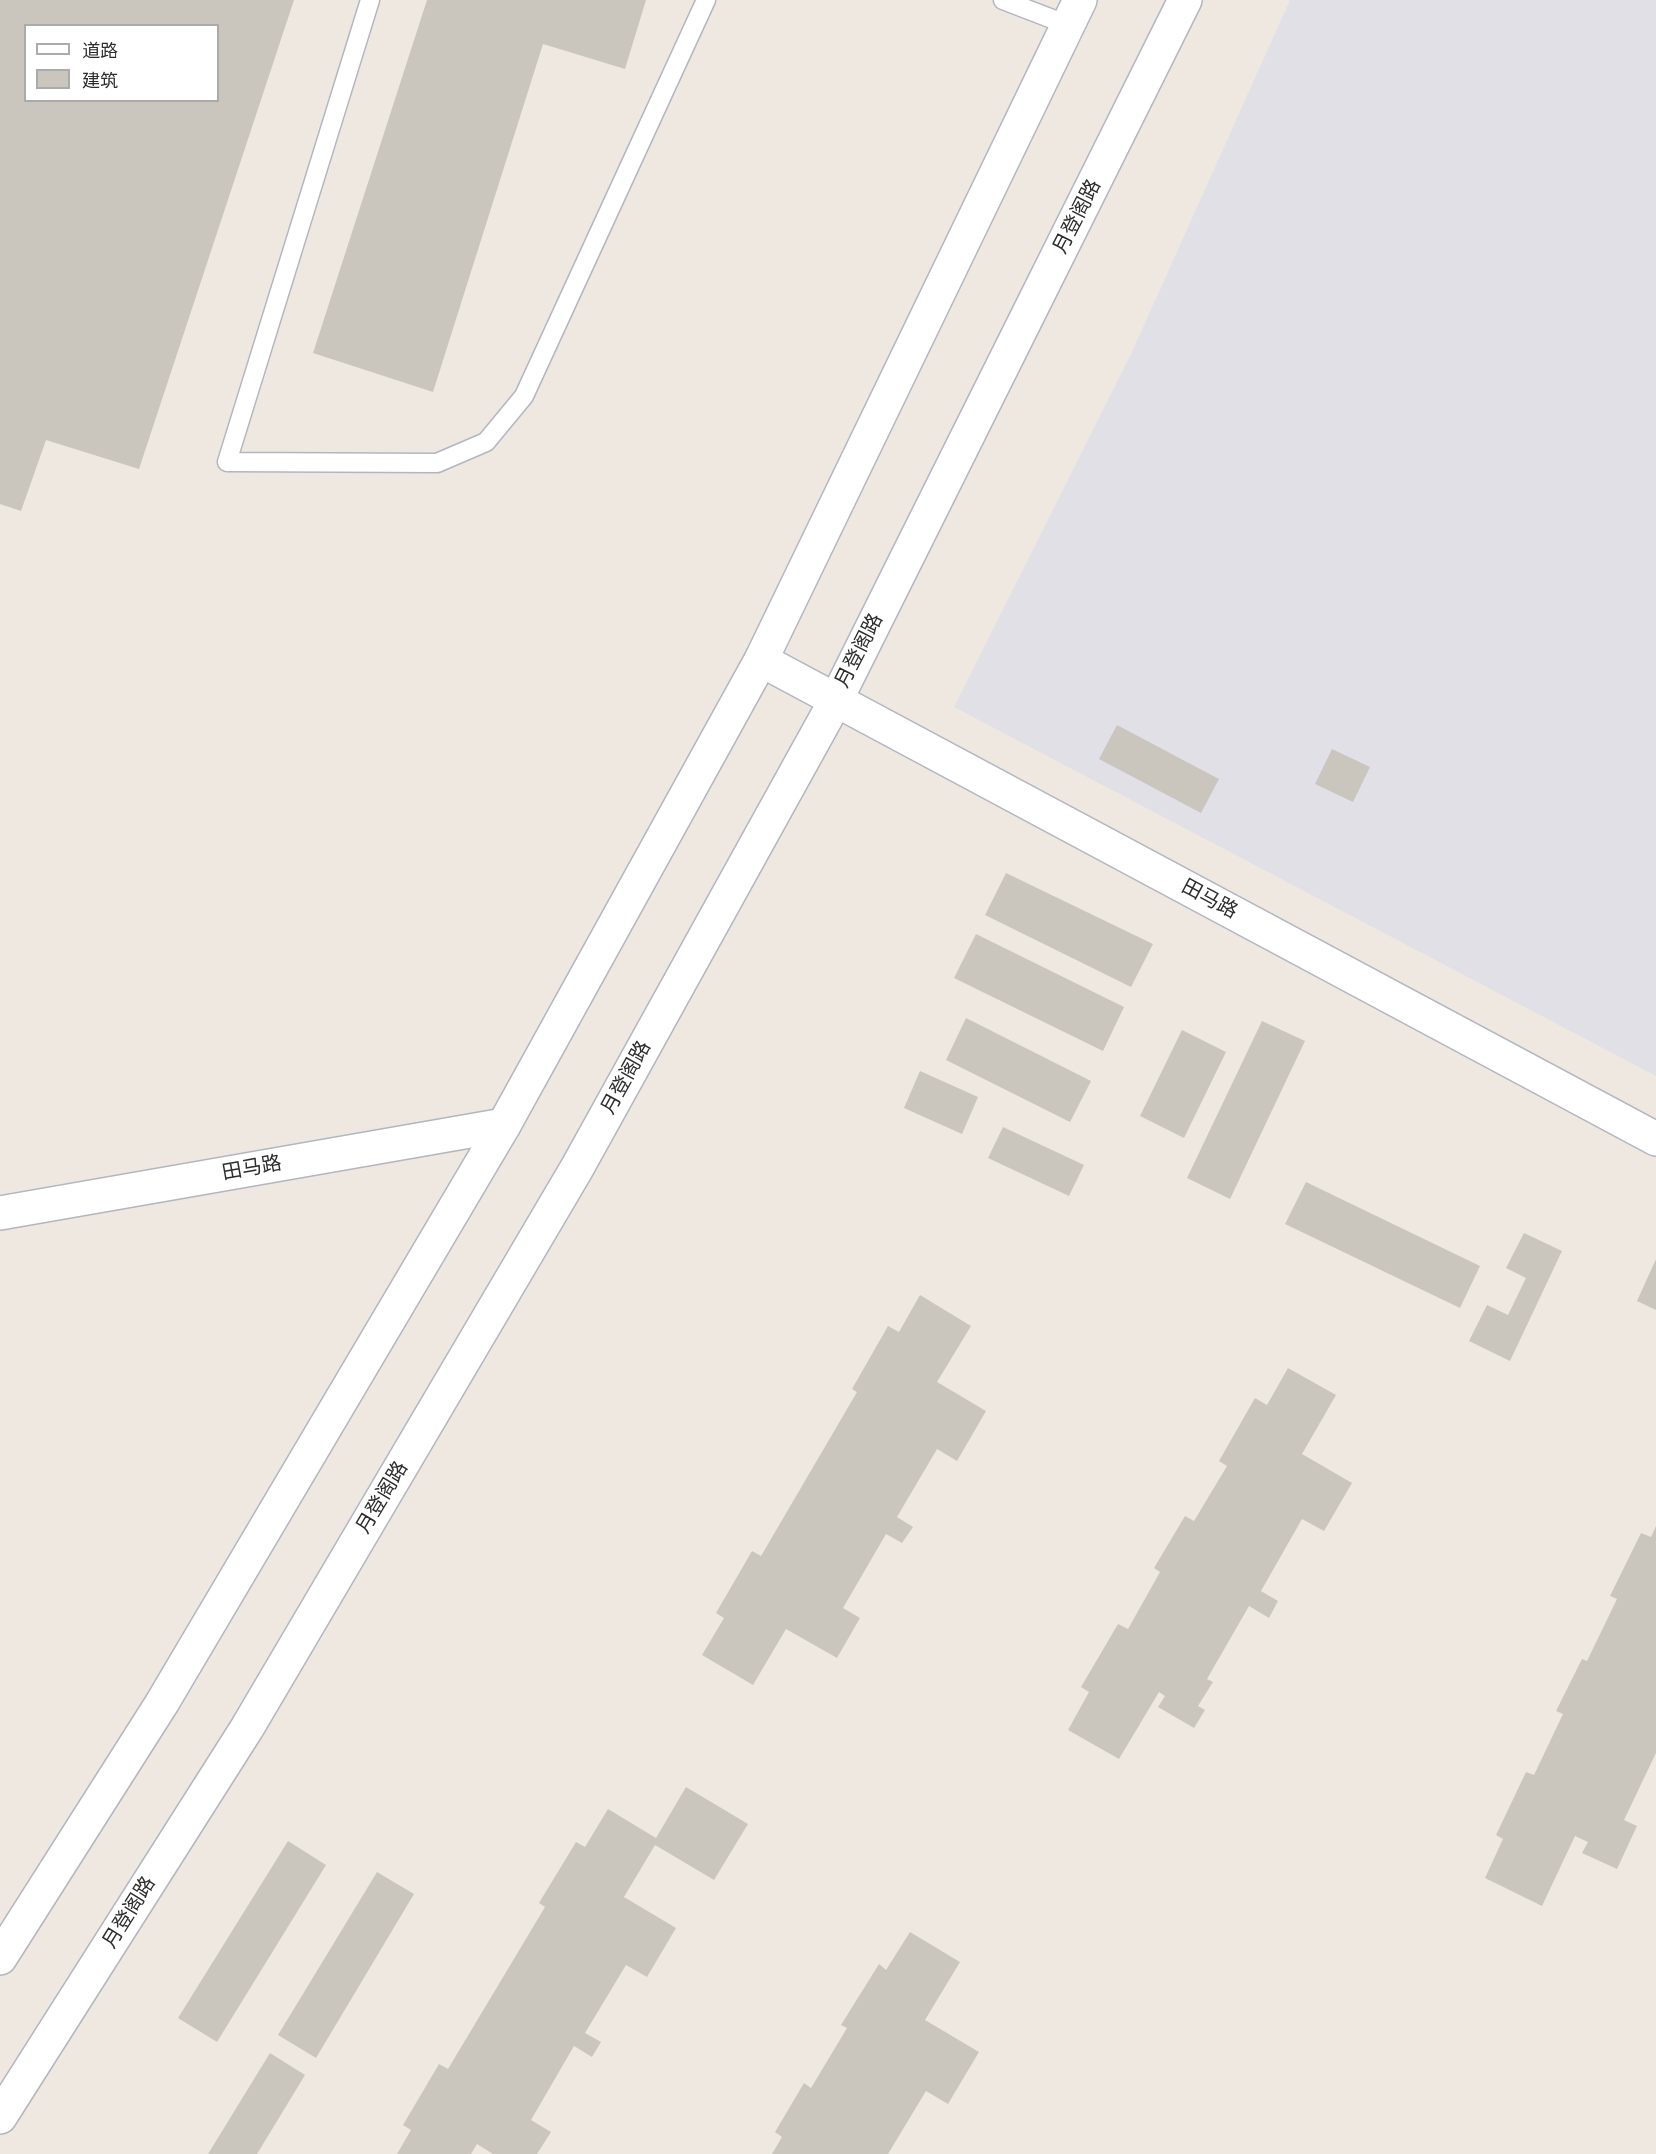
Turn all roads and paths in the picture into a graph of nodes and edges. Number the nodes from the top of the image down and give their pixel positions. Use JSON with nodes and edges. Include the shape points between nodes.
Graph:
{"nodes":[{"id":1,"x":370,"y":0,"type":"edge"},
{"id":2,"x":706,"y":0,"type":"edge"},
{"id":3,"x":1003,"y":0,"type":"edge"},
{"id":4,"x":1185,"y":0,"type":"edge"},
{"id":5,"x":1074,"y":13,"type":"edge"},
{"id":6,"x":761,"y":660,"type":"junction"},
{"id":7,"x":836,"y":700,"type":"junction"},
{"id":8,"x":504,"y":1125,"type":"junction"},
{"id":9,"x":1656,"y":1139,"type":"edge"},
{"id":10,"x":0,"y":1213,"type":"edge"},
{"id":11,"x":0,"y":1958,"type":"edge"},
{"id":12,"x":0,"y":2117,"type":"edge"}],
"edges":[{"from":1,"to":2,"type":"lane","via":[[227,462],[437,463],[486,442],[524,396]]},
{"from":3,"to":5,"type":"lane"},
{"from":4,"to":7,"type":"main road","name":"月登阁路"},
{"from":5,"to":6,"type":"main road"},
{"from":6,"to":7,"type":"main road","name":"田马路"},
{"from":6,"to":8,"type":"main road"},
{"from":7,"to":9,"type":"main road","name":"田马路"},
{"from":7,"to":12,"type":"main road","name":"月登阁路","via":[[578,1168],[247,1728]]},
{"from":8,"to":10,"type":"main road","name":"田马路"},
{"from":8,"to":11,"type":"main road","via":[[162,1703]]}]}
